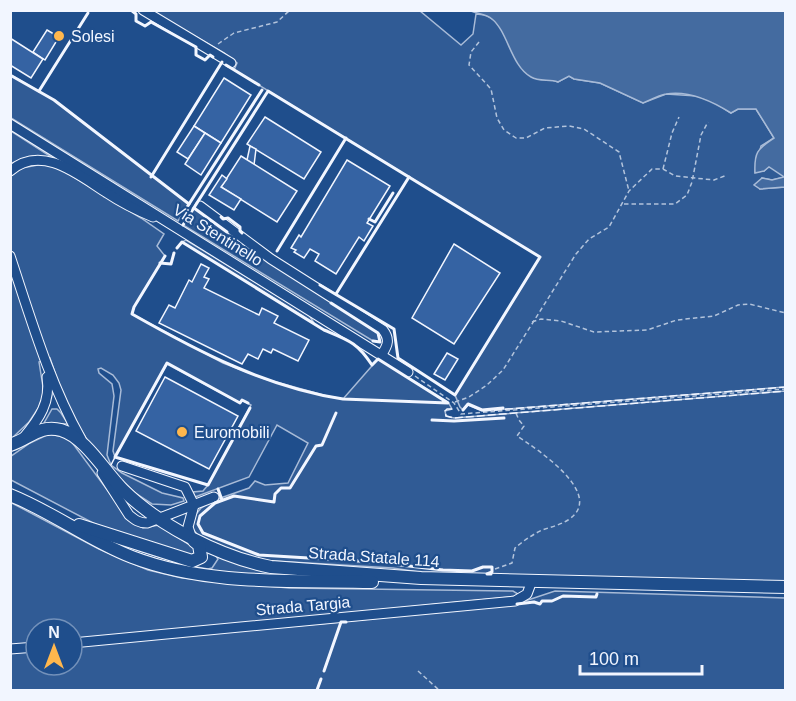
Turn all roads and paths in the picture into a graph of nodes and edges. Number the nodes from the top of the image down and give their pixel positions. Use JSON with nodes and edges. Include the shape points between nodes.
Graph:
{"nodes":[{"id":1,"x":143,"y":10,"type":"edge"},
{"id":2,"x":290,"y":10,"type":"edge"},
{"id":3,"x":479,"y":42,"type":"dead end"},
{"id":4,"x":211,"y":51,"type":"junction"},
{"id":5,"x":231,"y":63,"type":"dead end"},
{"id":6,"x":679,"y":117,"type":"dead end"},
{"id":7,"x":708,"y":122,"type":"dead end"},
{"id":8,"x":10,"y":124,"type":"edge"},
{"id":9,"x":663,"y":169,"type":"junction"},
{"id":10,"x":10,"y":171,"type":"edge"},
{"id":11,"x":727,"y":175,"type":"dead end"},
{"id":12,"x":692,"y":177,"type":"junction"},
{"id":13,"x":629,"y":191,"type":"junction"},
{"id":14,"x":623,"y":204,"type":"junction"},
{"id":15,"x":200,"y":206,"type":"dead end"},
{"id":16,"x":180,"y":229,"type":"junction"},
{"id":17,"x":10,"y":256,"type":"edge"},
{"id":18,"x":786,"y":313,"type":"edge"},
{"id":19,"x":531,"y":323,"type":"junction"},
{"id":20,"x":382,"y":354,"type":"junction"},
{"id":21,"x":44,"y":360,"type":"junction"},
{"id":22,"x":408,"y":372,"type":"joint"},
{"id":23,"x":786,"y":389,"type":"edge"},
{"id":24,"x":454,"y":403,"type":"junction"},
{"id":25,"x":515,"y":411,"type":"junction"},
{"id":26,"x":15,"y":444,"type":"edge"},
{"id":27,"x":85,"y":447,"type":"junction"},
{"id":28,"x":122,"y":466,"type":"dead end"},
{"id":29,"x":10,"y":484,"type":"edge"},
{"id":30,"x":10,"y":495,"type":"edge"},
{"id":31,"x":214,"y":497,"type":"dead end"},
{"id":32,"x":34,"y":504,"type":"junction"},
{"id":33,"x":194,"y":505,"type":"junction"},
{"id":34,"x":159,"y":518,"type":"junction"},
{"id":35,"x":64,"y":520,"type":"junction"},
{"id":36,"x":192,"y":539,"type":"junction"},
{"id":37,"x":492,"y":570,"type":"dead end"},
{"id":38,"x":530,"y":586,"type":"junction"},
{"id":39,"x":786,"y":587,"type":"edge"},
{"id":40,"x":786,"y":594,"type":"edge"},
{"id":41,"x":84,"y":643,"type":"edge"},
{"id":42,"x":418,"y":671,"type":"dead end"},
{"id":43,"x":439,"y":690,"type":"edge"}],
"edges":[{"from":1,"to":4,"type":"street"},
{"from":2,"to":4,"type":"path","via":[[271,25],[234,33]]},
{"from":3,"to":13,"type":"path","via":[[471,52],[469,65],[491,89],[497,118],[504,130],[516,138],[526,138],[545,128],[584,129],[620,152]]},
{"from":4,"to":5,"type":"street"},
{"from":6,"to":9,"type":"path"},
{"from":7,"to":12,"type":"path","via":[[701,135]]},
{"from":8,"to":16,"type":"street","name":"Via Stentinello"},
{"from":9,"to":12,"type":"path","via":[[675,176]]},
{"from":9,"to":13,"type":"path","via":[[652,169]]},
{"from":10,"to":16,"type":"street","via":[[29,161],[60,165],[130,208]]},
{"from":11,"to":12,"type":"path","via":[[714,180]]},
{"from":12,"to":14,"type":"path","via":[[687,195],[675,204]]},
{"from":13,"to":14,"type":"path"},
{"from":14,"to":19,"type":"path","via":[[609,227],[576,254]]},
{"from":15,"to":20,"type":"street","via":[[271,260],[383,330],[388,336]]},
{"from":16,"to":20,"type":"street","name":"Via Stentinello"},
{"from":17,"to":21,"type":"street"},
{"from":18,"to":19,"type":"path","via":[[738,305],[714,316],[677,320],[647,330],[594,332],[561,321],[541,319]]},
{"from":19,"to":24,"type":"path","via":[[503,370],[488,385]]},
{"from":20,"to":22,"type":"street","name":"Via Stentinello"},
{"from":21,"to":26,"type":"street","via":[[48,398],[36,422]]},
{"from":21,"to":27,"type":"street"},
{"from":22,"to":24,"type":"path"},
{"from":23,"to":25,"type":"path"},
{"from":24,"to":25,"type":"path","via":[[461,414]]},
{"from":25,"to":37,"type":"path","via":[[524,426],[517,436],[572,480],[578,491],[578,512],[528,538],[515,548],[512,563]]},
{"from":26,"to":27,"type":"main road","name":"Strada Statale 114","via":[[36,431],[53,429],[72,434]]},
{"from":27,"to":34,"type":"main road","name":"Strada Statale 114","via":[[125,492]]},
{"from":28,"to":33,"type":"street","via":[[185,487]]},
{"from":29,"to":32,"type":"main road"},
{"from":30,"to":32,"type":"main road","name":"Strada Statale 114"},
{"from":31,"to":33,"type":"street"},
{"from":32,"to":35,"type":"main road","name":"Strada Statale 114"},
{"from":33,"to":34,"type":"street"},
{"from":33,"to":36,"type":"street","via":[[188,526]]},
{"from":34,"to":36,"type":"main road","name":"Strada Statale 114"},
{"from":35,"to":36,"type":"main road","via":[[192,561],[201,557],[199,545]]},
{"from":35,"to":38,"type":"main road","name":"Strada Statale 114","via":[[133,557],[209,576]]},
{"from":36,"to":39,"type":"main road","name":"Strada Statale 114","via":[[239,559],[271,567],[421,578]]},
{"from":38,"to":40,"type":"main road","name":"Strada Statale 114"},
{"from":38,"to":41,"type":"street","name":"Strada Targia","via":[[515,601]]},
{"from":42,"to":43,"type":"path"}]}
